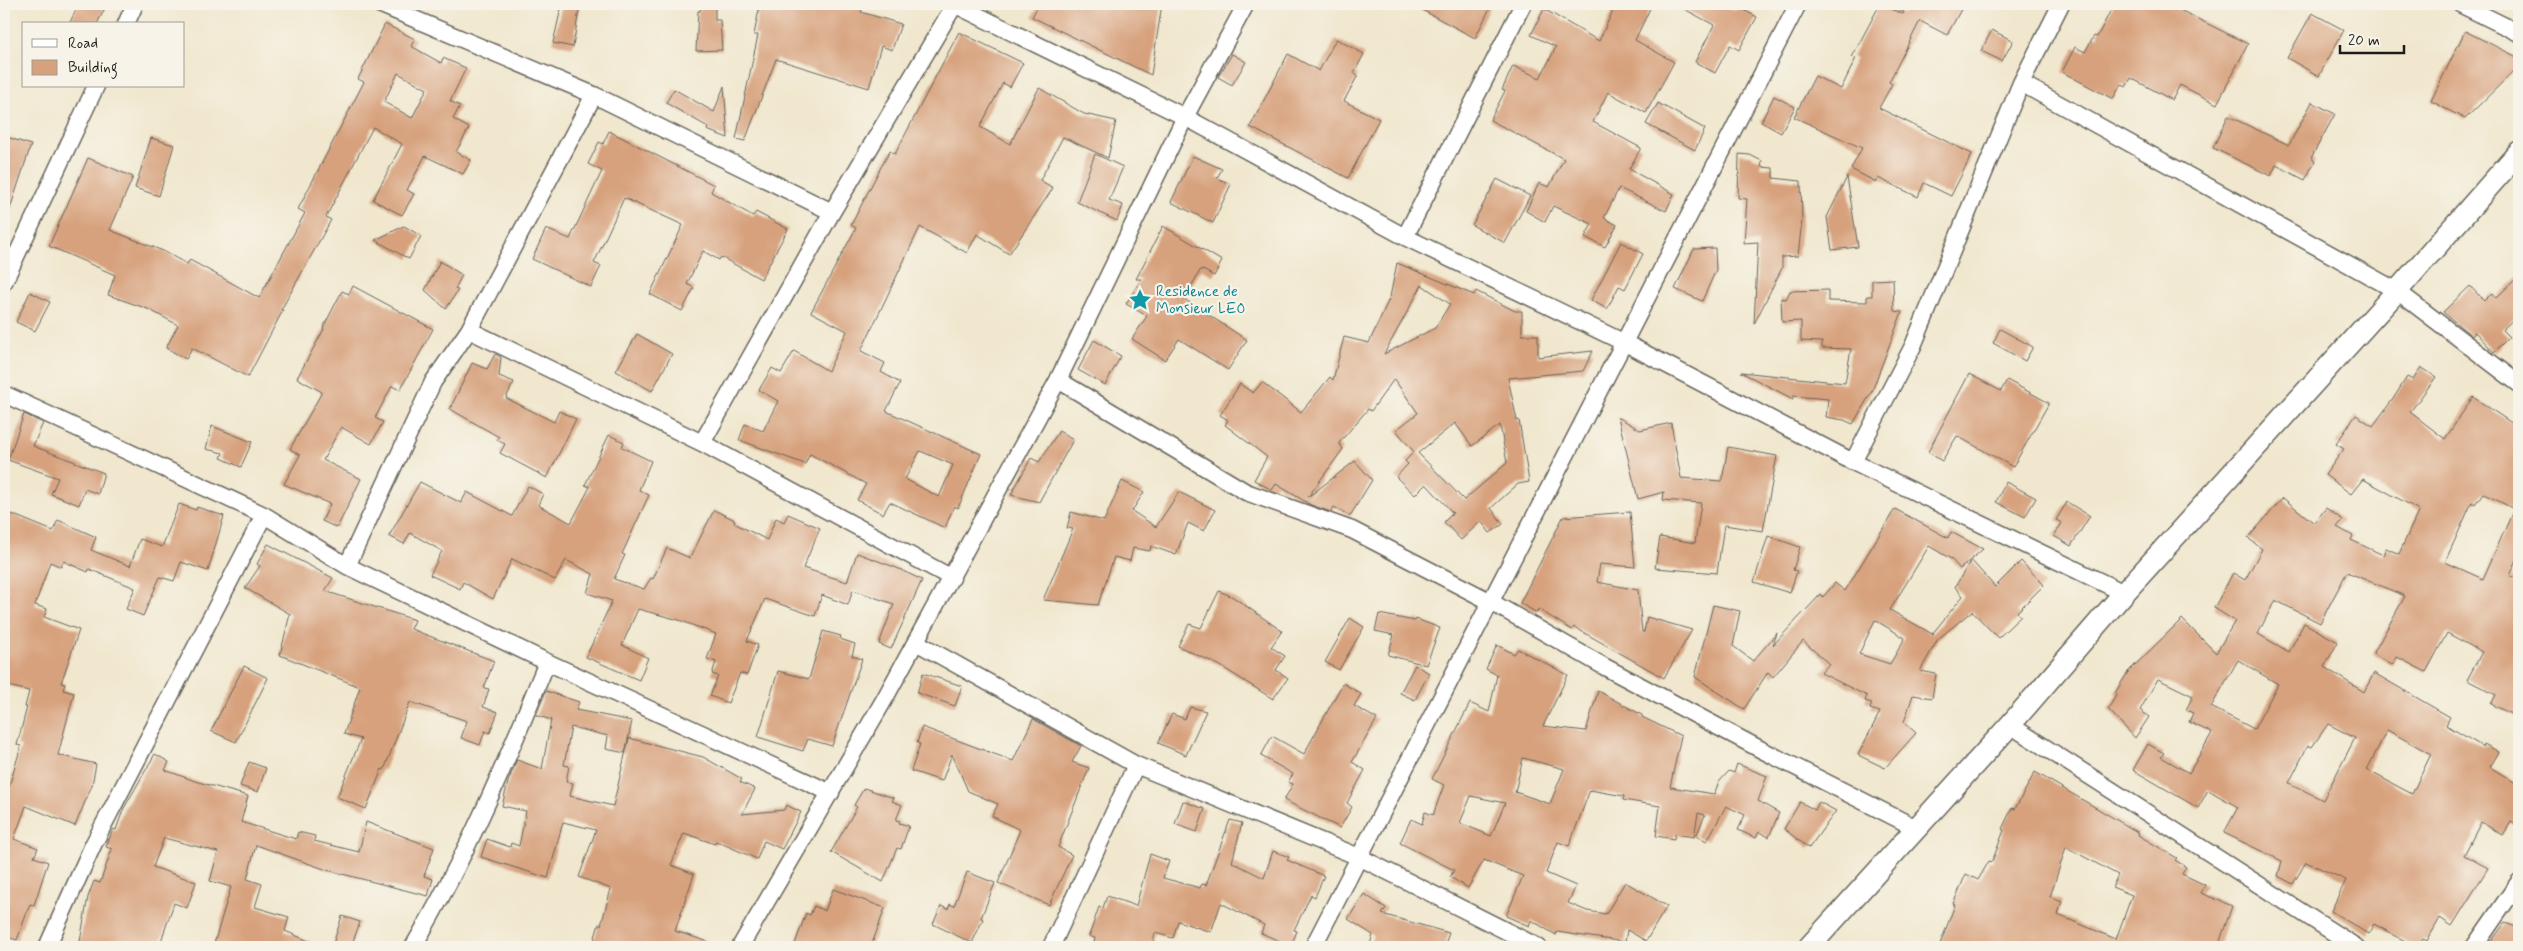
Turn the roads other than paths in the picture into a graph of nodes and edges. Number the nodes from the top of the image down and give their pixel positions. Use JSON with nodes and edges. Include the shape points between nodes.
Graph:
{"nodes":[{"id":1,"x":135,"y":4,"type":"edge"},
{"id":2,"x":379,"y":4,"type":"edge"},
{"id":3,"x":955,"y":4,"type":"edge"},
{"id":4,"x":1246,"y":4,"type":"edge"},
{"id":5,"x":1523,"y":4,"type":"edge"},
{"id":6,"x":1798,"y":4,"type":"edge"},
{"id":7,"x":2060,"y":4,"type":"edge"},
{"id":8,"x":2460,"y":4,"type":"edge"},
{"id":9,"x":127,"y":22,"type":"edge"},
{"id":10,"x":2519,"y":33,"type":"edge"},
{"id":11,"x":2022,"y":83,"type":"junction"},
{"id":12,"x":95,"y":88,"type":"edge"},
{"id":13,"x":594,"y":95,"type":"junction"},
{"id":14,"x":1185,"y":117,"type":"junction"},
{"id":15,"x":2519,"y":152,"type":"edge"},
{"id":16,"x":832,"y":212,"type":"junction"},
{"id":17,"x":1405,"y":237,"type":"junction"},
{"id":18,"x":4,"y":282,"type":"edge"},
{"id":19,"x":2397,"y":291,"type":"junction"},
{"id":20,"x":469,"y":330,"type":"junction"},
{"id":21,"x":1625,"y":343,"type":"junction"},
{"id":22,"x":1058,"y":380,"type":"junction"},
{"id":23,"x":2519,"y":384,"type":"edge"},
{"id":24,"x":4,"y":394,"type":"edge"},
{"id":25,"x":702,"y":443,"type":"junction"},
{"id":26,"x":1853,"y":462,"type":"junction"},
{"id":27,"x":264,"y":515,"type":"junction"},
{"id":28,"x":348,"y":566,"type":"junction"},
{"id":29,"x":952,"y":578,"type":"junction"},
{"id":30,"x":2124,"y":593,"type":"junction"},
{"id":31,"x":1491,"y":602,"type":"junction"},
{"id":32,"x":916,"y":642,"type":"junction"},
{"id":33,"x":547,"y":662,"type":"junction"},
{"id":34,"x":2010,"y":726,"type":"junction"},
{"id":35,"x":1136,"y":765,"type":"junction"},
{"id":36,"x":831,"y":793,"type":"junction"},
{"id":37,"x":1916,"y":828,"type":"junction"},
{"id":38,"x":1359,"y":857,"type":"junction"},
{"id":39,"x":2519,"y":882,"type":"edge"},
{"id":40,"x":47,"y":947,"type":"edge"},
{"id":41,"x":413,"y":947,"type":"edge"},
{"id":42,"x":740,"y":947,"type":"edge"},
{"id":43,"x":1051,"y":947,"type":"edge"},
{"id":44,"x":1313,"y":947,"type":"edge"},
{"id":45,"x":1538,"y":947,"type":"edge"},
{"id":46,"x":1809,"y":947,"type":"edge"},
{"id":47,"x":2356,"y":947,"type":"edge"},
{"id":48,"x":2474,"y":947,"type":"edge"}],
"edges":[{"from":1,"to":9,"type":"street"},
{"from":2,"to":13,"type":"street"},
{"from":3,"to":14,"type":"street"},
{"from":3,"to":16,"type":"street"},
{"from":4,"to":14,"type":"street"},
{"from":5,"to":17,"type":"street"},
{"from":6,"to":21,"type":"street"},
{"from":7,"to":11,"type":"street"},
{"from":8,"to":10,"type":"street"},
{"from":11,"to":19,"type":"street"},
{"from":11,"to":26,"type":"street","via":[[1913,346]]},
{"from":12,"to":18,"type":"street"},
{"from":13,"to":16,"type":"street"},
{"from":13,"to":20,"type":"street"},
{"from":14,"to":17,"type":"street"},
{"from":14,"to":22,"type":"street"},
{"from":15,"to":19,"type":"street"},
{"from":16,"to":25,"type":"street"},
{"from":17,"to":21,"type":"street"},
{"from":19,"to":23,"type":"street"},
{"from":19,"to":30,"type":"street"},
{"from":20,"to":25,"type":"street"},
{"from":20,"to":28,"type":"street","via":[[433,382]]},
{"from":21,"to":26,"type":"street"},
{"from":21,"to":31,"type":"street"},
{"from":22,"to":29,"type":"street"},
{"from":22,"to":31,"type":"street","via":[[1246,492],[1352,530]]},
{"from":24,"to":27,"type":"street"},
{"from":25,"to":29,"type":"street"},
{"from":26,"to":30,"type":"street"},
{"from":27,"to":28,"type":"street"},
{"from":27,"to":40,"type":"street","via":[[98,836]]},
{"from":28,"to":33,"type":"street"},
{"from":29,"to":32,"type":"street"},
{"from":30,"to":34,"type":"street"},
{"from":31,"to":37,"type":"street","via":[[1605,667]]},
{"from":31,"to":38,"type":"street"},
{"from":32,"to":35,"type":"street"},
{"from":32,"to":36,"type":"street"},
{"from":33,"to":36,"type":"street"},
{"from":33,"to":41,"type":"street","via":[[500,777],[447,890]]},
{"from":34,"to":37,"type":"street"},
{"from":34,"to":47,"type":"street"},
{"from":35,"to":38,"type":"street"},
{"from":35,"to":43,"type":"street"},
{"from":36,"to":42,"type":"street"},
{"from":37,"to":46,"type":"street"},
{"from":38,"to":44,"type":"street"},
{"from":38,"to":45,"type":"street"},
{"from":39,"to":48,"type":"street"}]}
